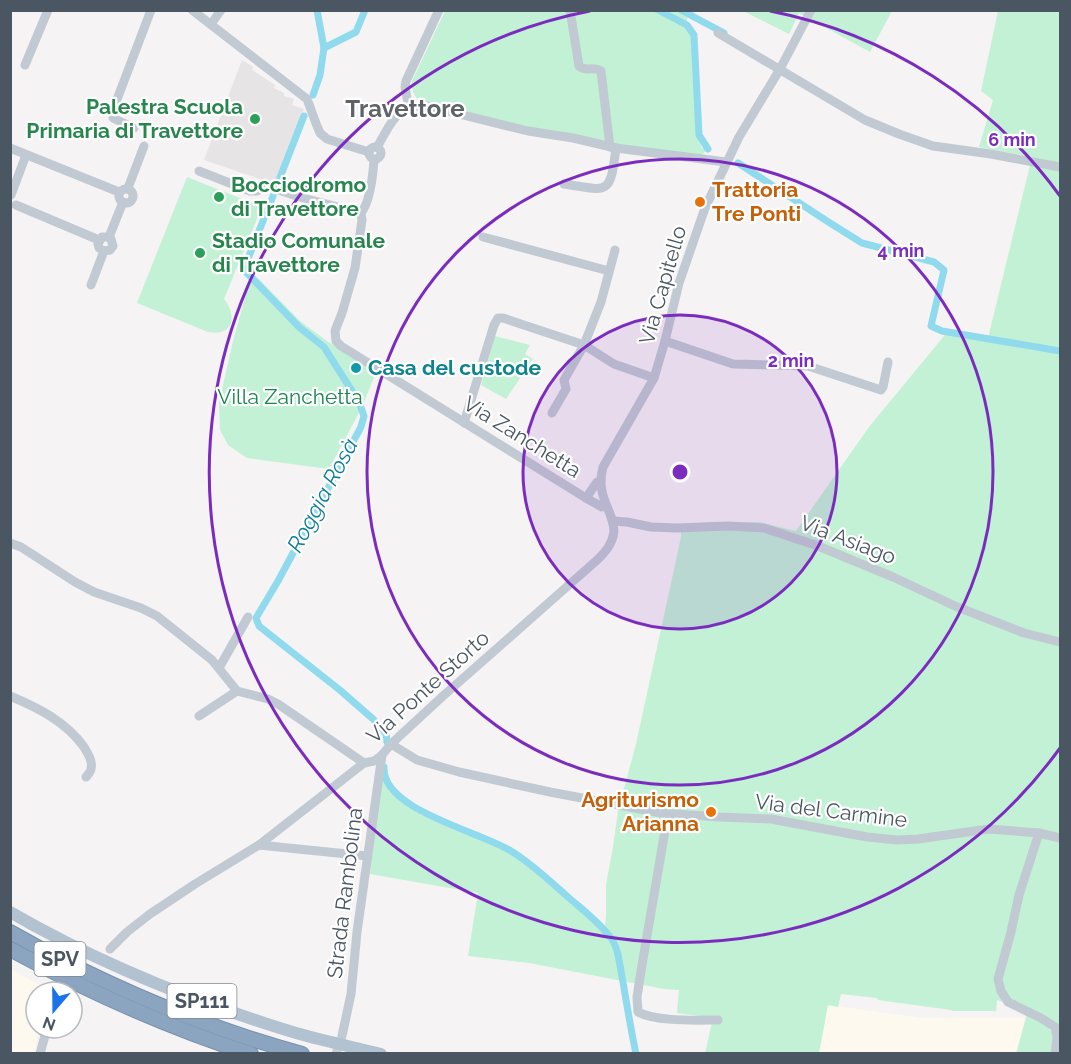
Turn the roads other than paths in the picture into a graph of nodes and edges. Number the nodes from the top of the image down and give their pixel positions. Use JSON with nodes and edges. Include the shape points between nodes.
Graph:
{"nodes":[{"id":1,"x":48,"y":10,"type":"edge"},
{"id":2,"x":151,"y":10,"type":"edge"},
{"id":3,"x":192,"y":10,"type":"edge"},
{"id":4,"x":221,"y":10,"type":"edge"},
{"id":5,"x":439,"y":10,"type":"edge"},
{"id":6,"x":570,"y":10,"type":"edge"},
{"id":7,"x":811,"y":10,"type":"edge"},
{"id":8,"x":211,"y":24,"type":"junction"},
{"id":9,"x":718,"y":33,"type":"dead end"},
{"id":10,"x":26,"y":65,"type":"dead end"},
{"id":11,"x":780,"y":69,"type":"junction"},
{"id":12,"x":409,"y":108,"type":"junction"},
{"id":13,"x":134,"y":128,"type":"dead end"},
{"id":14,"x":144,"y":146,"type":"dead end"},
{"id":15,"x":10,"y":148,"type":"edge"},
{"id":16,"x":613,"y":148,"type":"junction"},
{"id":17,"x":373,"y":153,"type":"junction"},
{"id":18,"x":26,"y":155,"type":"junction"},
{"id":19,"x":726,"y":162,"type":"junction"},
{"id":20,"x":1060,"y":167,"type":"edge"},
{"id":21,"x":199,"y":171,"type":"dead end"},
{"id":22,"x":564,"y":184,"type":"dead end"},
{"id":23,"x":124,"y":194,"type":"junction"},
{"id":24,"x":11,"y":195,"type":"edge"},
{"id":25,"x":13,"y":208,"type":"edge"},
{"id":26,"x":361,"y":213,"type":"junction"},
{"id":27,"x":483,"y":237,"type":"dead end"},
{"id":28,"x":104,"y":239,"type":"junction"},
{"id":29,"x":615,"y":250,"type":"dead end"},
{"id":30,"x":609,"y":271,"type":"junction"},
{"id":31,"x":91,"y":285,"type":"dead end"},
{"id":32,"x":665,"y":341,"type":"junction"},
{"id":33,"x":584,"y":345,"type":"junction"},
{"id":34,"x":888,"y":362,"type":"dead end"},
{"id":35,"x":654,"y":378,"type":"junction"},
{"id":36,"x":552,"y":413,"type":"dead end"},
{"id":37,"x":464,"y":423,"type":"junction"},
{"id":38,"x":600,"y":481,"type":"junction"},
{"id":39,"x":586,"y":498,"type":"junction"},
{"id":40,"x":606,"y":506,"type":"junction"},
{"id":41,"x":613,"y":521,"type":"junction"},
{"id":42,"x":10,"y":543,"type":"edge"},
{"id":43,"x":248,"y":617,"type":"dead end"},
{"id":44,"x":1060,"y":642,"type":"edge"},
{"id":45,"x":219,"y":668,"type":"junction"},
{"id":46,"x":237,"y":690,"type":"junction"},
{"id":47,"x":10,"y":696,"type":"edge"},
{"id":48,"x":199,"y":716,"type":"dead end"},
{"id":49,"x":391,"y":744,"type":"junction"},
{"id":50,"x":382,"y":755,"type":"junction"},
{"id":51,"x":364,"y":763,"type":"junction"},
{"id":52,"x":86,"y":777,"type":"dead end"},
{"id":53,"x":668,"y":813,"type":"junction"},
{"id":54,"x":1039,"y":833,"type":"junction"},
{"id":55,"x":1060,"y":838,"type":"edge"},
{"id":56,"x":259,"y":845,"type":"junction"},
{"id":57,"x":367,"y":856,"type":"junction"},
{"id":58,"x":10,"y":912,"type":"edge"},
{"id":59,"x":10,"y":932,"type":"edge"},
{"id":60,"x":10,"y":949,"type":"edge"},
{"id":61,"x":110,"y":949,"type":"dead end"},
{"id":62,"x":718,"y":1020,"type":"dead end"},
{"id":63,"x":342,"y":1036,"type":"tunnel mouth"},
{"id":64,"x":288,"y":1050,"type":"junction"},
{"id":65,"x":251,"y":1053,"type":"edge"},
{"id":66,"x":302,"y":1053,"type":"edge"},
{"id":67,"x":315,"y":1053,"type":"edge"},
{"id":68,"x":381,"y":1053,"type":"edge"},
{"id":69,"x":1055,"y":1053,"type":"edge"}],
"edges":[{"from":1,"to":10,"type":"street"},
{"from":2,"to":13,"type":"street","via":[[113,110],[113,118]]},
{"from":3,"to":8,"type":"street"},
{"from":4,"to":8,"type":"street"},
{"from":5,"to":12,"type":"street","via":[[406,81]]},
{"from":6,"to":16,"type":"street","via":[[579,66],[601,71]]},
{"from":7,"to":11,"type":"street","name":"Via Capitello"},
{"from":8,"to":17,"type":"street","via":[[307,99],[320,133],[327,139]]},
{"from":9,"to":11,"type":"street"},
{"from":11,"to":19,"type":"street","name":"Via Capitello"},
{"from":11,"to":20,"type":"street","via":[[864,120],[933,146]]},
{"from":12,"to":16,"type":"street","via":[[427,106]]},
{"from":12,"to":17,"type":"street","via":[[392,120]]},
{"from":14,"to":23,"type":"street"},
{"from":15,"to":18,"type":"street"},
{"from":16,"to":19,"type":"street"},
{"from":16,"to":22,"type":"street","via":[[609,184],[602,189]]},
{"from":17,"to":26,"type":"street","name":"Via Zanchetta","via":[[373,175]]},
{"from":18,"to":23,"type":"street"},
{"from":18,"to":24,"type":"street"},
{"from":19,"to":32,"type":"street","name":"Via Capitello","via":[[691,246]]},
{"from":21,"to":26,"type":"street","via":[[250,191],[263,185]]},
{"from":23,"to":28,"type":"street"},
{"from":24,"to":25,"type":"street","via":[[16,201]]},
{"from":25,"to":28,"type":"street"},
{"from":26,"to":37,"type":"street","name":"Via Zanchetta","via":[[355,268],[335,331],[336,341]]},
{"from":27,"to":30,"type":"street"},
{"from":28,"to":31,"type":"street","via":[[113,242],[113,246],[104,251]]},
{"from":29,"to":30,"type":"street"},
{"from":30,"to":33,"type":"street"},
{"from":32,"to":34,"type":"street","via":[[733,364],[808,366],[881,390]]},
{"from":32,"to":35,"type":"street","name":"Via Capitello"},
{"from":33,"to":35,"type":"street","via":[[610,362]]},
{"from":33,"to":36,"type":"street","via":[[564,380],[566,389]]},
{"from":33,"to":37,"type":"street","via":[[498,318]]},
{"from":35,"to":38,"type":"street","name":"Via Capitello","via":[[603,467]]},
{"from":37,"to":39,"type":"street","name":"Via Zanchetta"},
{"from":38,"to":39,"type":"street","name":"Via Capitello"},
{"from":38,"to":40,"type":"street"},
{"from":39,"to":40,"type":"street","name":"Via Zanchetta"},
{"from":40,"to":41,"type":"street"},
{"from":41,"to":44,"type":"street","name":"Via Asiago","via":[[651,527],[764,528],[829,550],[1024,633]]},
{"from":41,"to":49,"type":"street","name":"Via Ponte Storto","via":[[614,534],[603,555]]},
{"from":42,"to":45,"type":"street","via":[[84,587],[157,616]]},
{"from":43,"to":45,"type":"street"},
{"from":45,"to":46,"type":"street"},
{"from":46,"to":48,"type":"street"},
{"from":46,"to":51,"type":"street","via":[[278,704]]},
{"from":47,"to":52,"type":"street","via":[[38,708],[72,732],[91,757],[91,770]]},
{"from":49,"to":50,"type":"street","name":"Via Ponte Storto"},
{"from":49,"to":53,"type":"street","name":"Via del Carmine","via":[[417,760],[459,772]]},
{"from":50,"to":51,"type":"street","name":"Via Ponte Storto"},
{"from":50,"to":57,"type":"street","name":"Strada Rambolina"},
{"from":51,"to":56,"type":"street","name":"Via Ponte Storto"},
{"from":53,"to":54,"type":"street","name":"Via del Carmine","via":[[771,819],[897,840],[988,829]]},
{"from":53,"to":62,"type":"street","via":[[638,1012],[678,1020]]},
{"from":54,"to":55,"type":"street","name":"Via del Carmine"},
{"from":54,"to":69,"type":"street","via":[[998,979],[1008,1002],[1054,1027],[1058,1037]]},
{"from":56,"to":57,"type":"street"},
{"from":56,"to":61,"type":"street","name":"Via Ponte Storto","via":[[150,914]]},
{"from":57,"to":63,"type":"street","name":"Strada Rambolina","via":[[351,994]]},
{"from":58,"to":68,"type":"main road","number":"SP111","via":[[71,946],[163,986],[298,1034]]},
{"from":59,"to":64,"type":"highway","number":"SPV","via":[[139,996]]},
{"from":60,"to":65,"type":"highway","number":"SPV","via":[[127,1007]]},
{"from":64,"to":66,"type":"highway","number":"SPV"},
{"from":64,"to":67,"type":"highway"}]}
